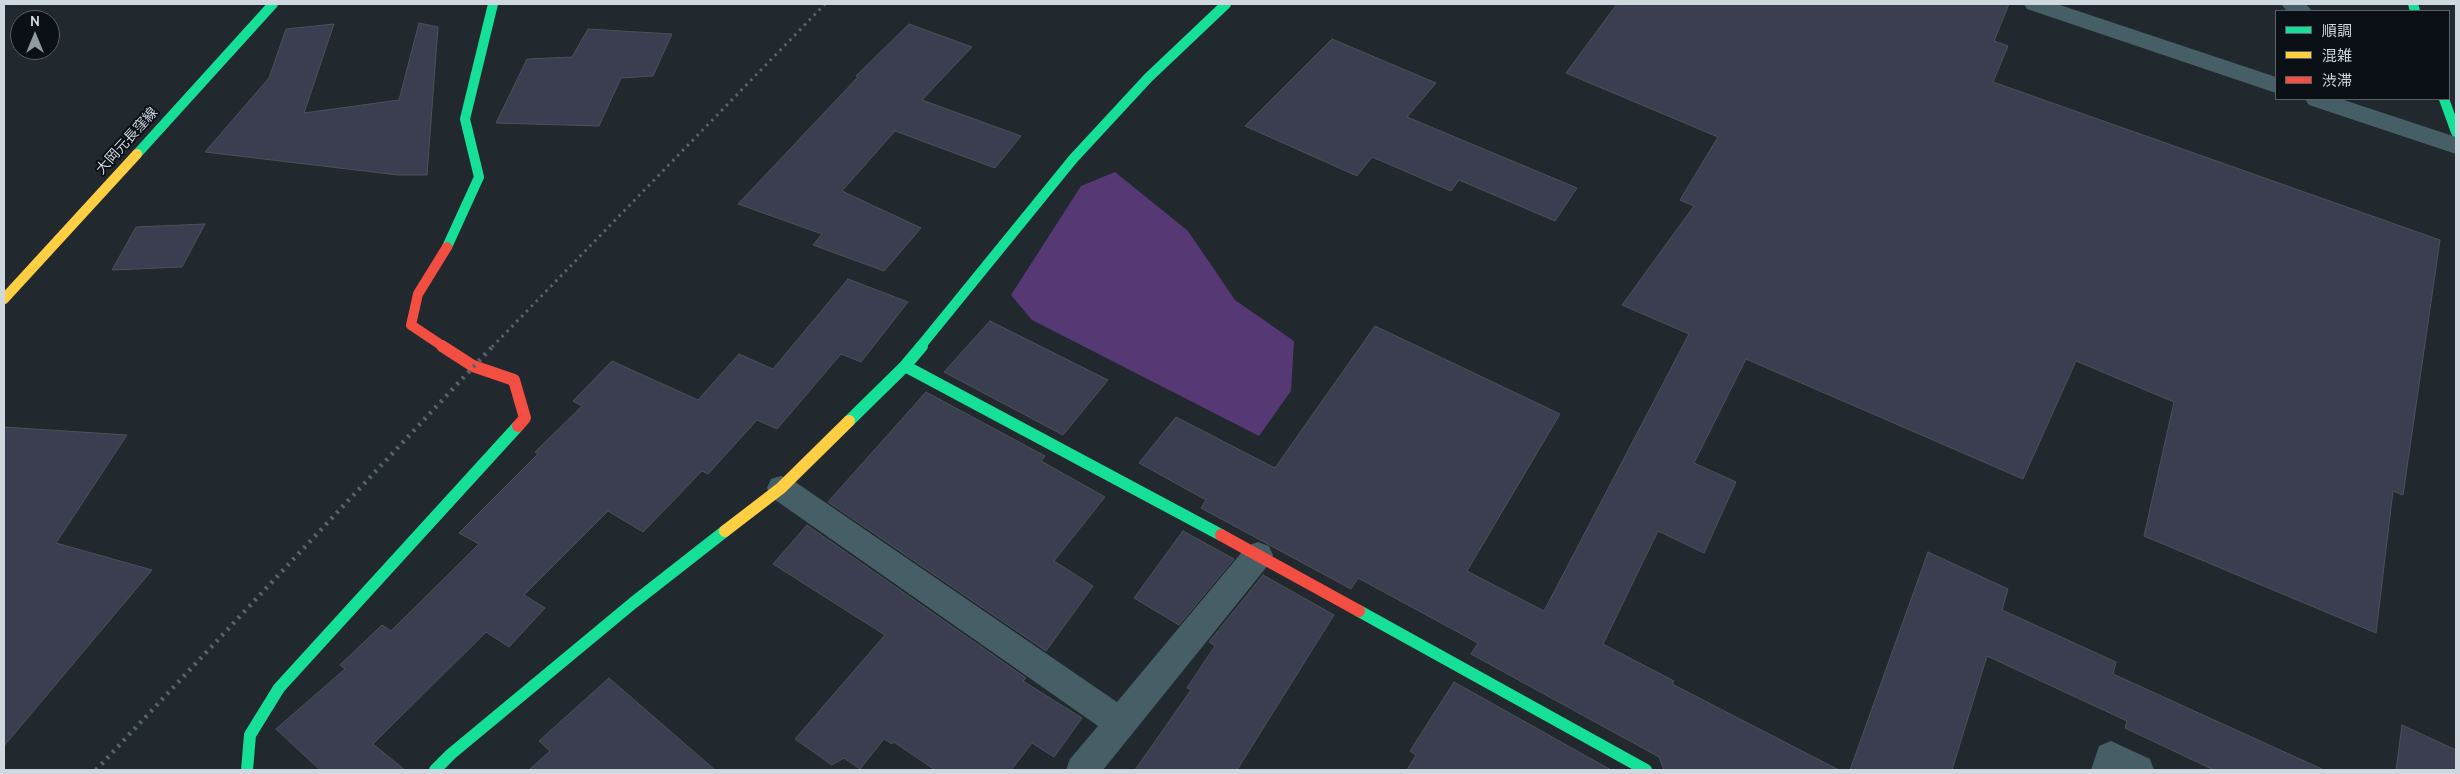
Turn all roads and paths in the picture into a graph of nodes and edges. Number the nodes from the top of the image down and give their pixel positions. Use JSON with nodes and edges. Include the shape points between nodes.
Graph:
{"nodes":[{"id":1,"x":273,"y":4,"type":"edge"},
{"id":2,"x":493,"y":4,"type":"edge"},
{"id":3,"x":1226,"y":4,"type":"edge"},
{"id":4,"x":2035,"y":4,"type":"edge"},
{"id":5,"x":2275,"y":85,"type":"edge"},
{"id":6,"x":2320,"y":100,"type":"edge"},
{"id":7,"x":2444,"y":100,"type":"edge"},
{"id":8,"x":2456,"y":132,"type":"edge"},
{"id":9,"x":2456,"y":146,"type":"edge"},
{"id":10,"x":4,"y":299,"type":"edge"},
{"id":11,"x":905,"y":366,"type":"junction"},
{"id":12,"x":781,"y":488,"type":"junction"},
{"id":13,"x":1258,"y":555,"type":"junction"},
{"id":14,"x":1121,"y":723,"type":"junction"},
{"id":15,"x":247,"y":770,"type":"edge"},
{"id":16,"x":435,"y":770,"type":"edge"},
{"id":17,"x":1082,"y":770,"type":"edge"},
{"id":18,"x":1646,"y":770,"type":"edge"},
{"id":19,"x":2107,"y":770,"type":"edge"},
{"id":20,"x":2138,"y":770,"type":"edge"}],
"edges":[{"from":1,"to":10,"type":"street","name":"大岡元長窪線"},
{"from":2,"to":15,"type":"street","via":[[465,120],[478,177],[454,236],[418,294],[411,325],[473,366],[514,380],[525,418],[279,688],[250,735]]},
{"from":3,"to":11,"type":"street","via":[[1148,78],[1073,159]]},
{"from":4,"to":5,"type":"street"},
{"from":6,"to":9,"type":"street"},
{"from":7,"to":8,"type":"street"},
{"from":11,"to":12,"type":"street"},
{"from":11,"to":13,"type":"street"},
{"from":12,"to":14,"type":"street"},
{"from":12,"to":16,"type":"street","via":[[633,603]]},
{"from":13,"to":14,"type":"street"},
{"from":13,"to":18,"type":"street"},
{"from":14,"to":17,"type":"street"},
{"from":19,"to":20,"type":"street","via":[[2111,757]]}]}
